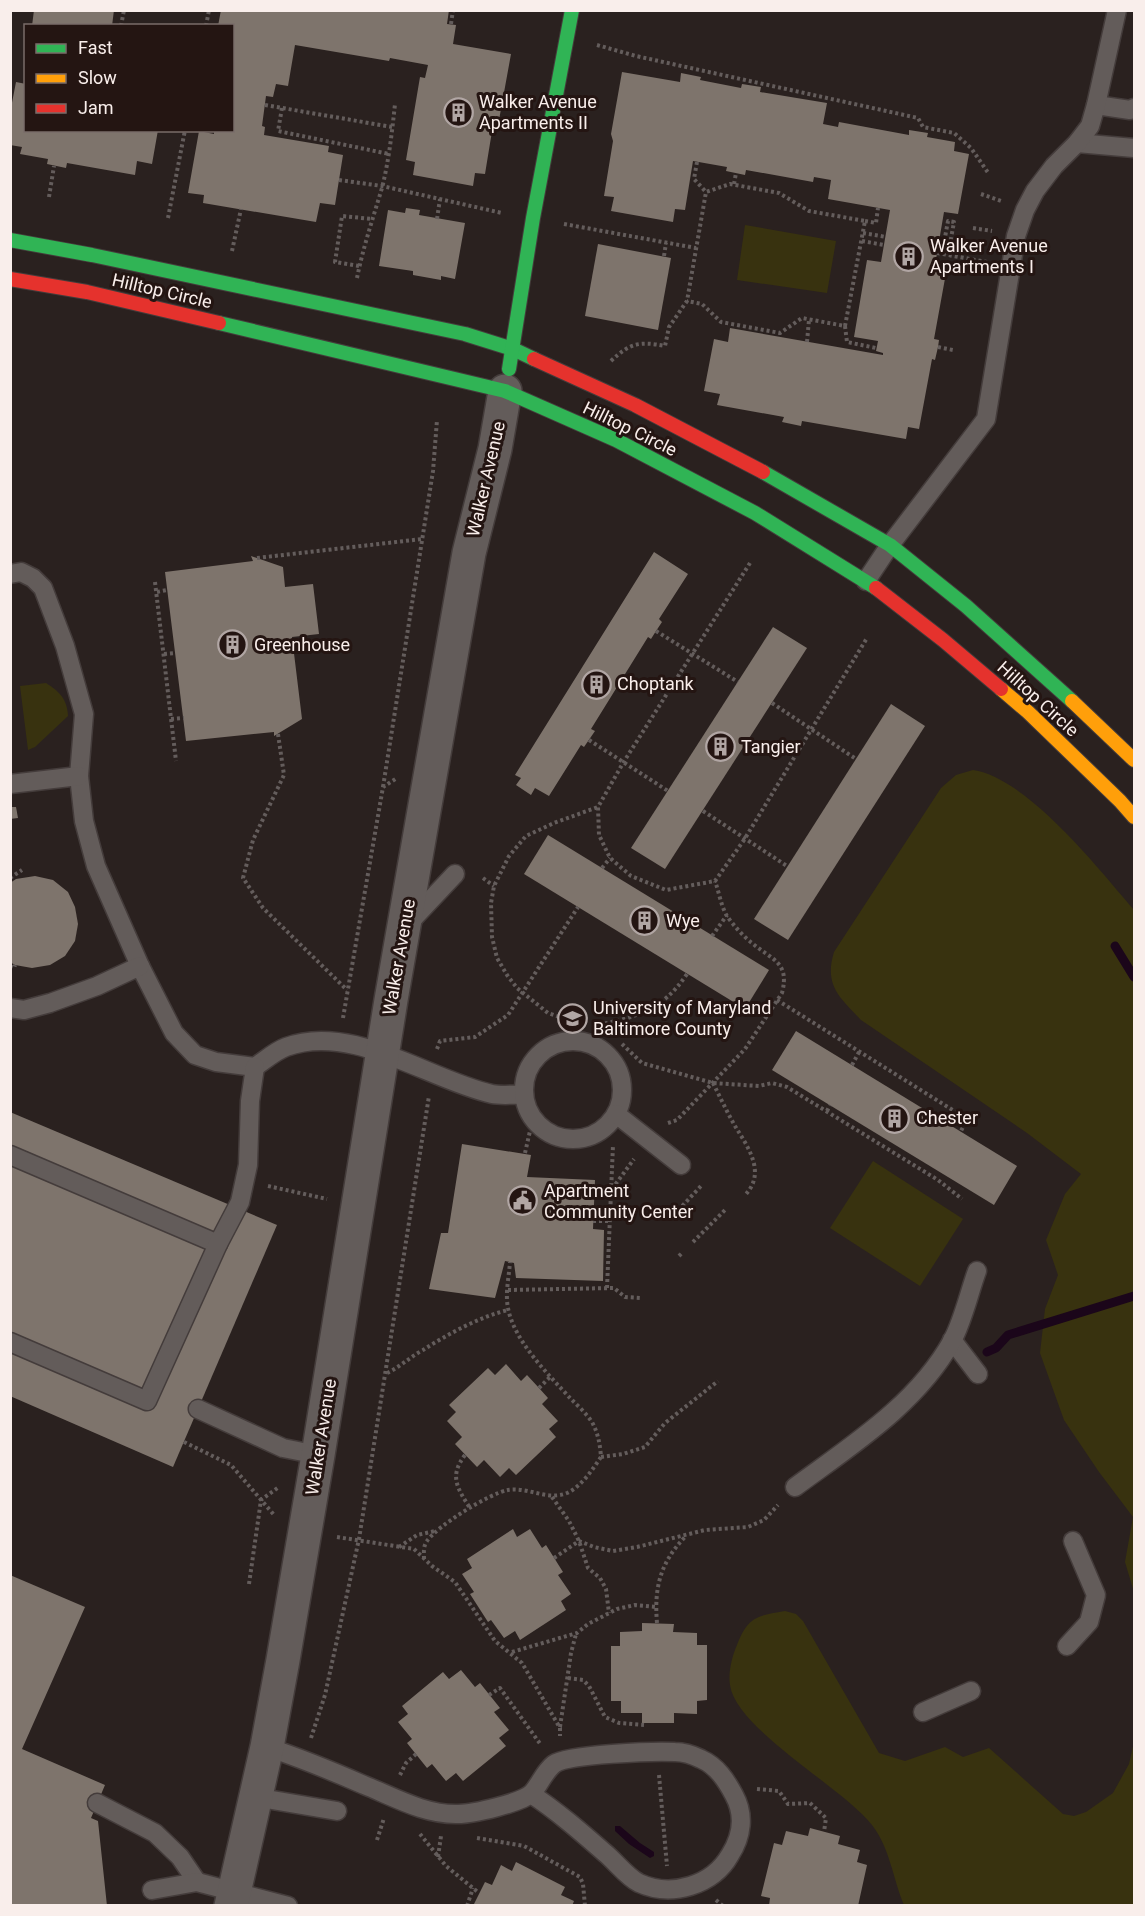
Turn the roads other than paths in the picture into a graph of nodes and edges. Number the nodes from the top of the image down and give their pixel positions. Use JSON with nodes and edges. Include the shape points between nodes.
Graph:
{"nodes":[{"id":1,"x":572,"y":10,"type":"edge"},
{"id":2,"x":1117,"y":10,"type":"edge"},
{"id":3,"x":1096,"y":105,"type":"junction"},
{"id":4,"x":1134,"y":108,"type":"edge"},
{"id":5,"x":1077,"y":143,"type":"junction"},
{"id":6,"x":1134,"y":148,"type":"edge"},
{"id":7,"x":10,"y":240,"type":"edge"},
{"id":8,"x":10,"y":279,"type":"edge"},
{"id":9,"x":513,"y":349,"type":"junction"},
{"id":10,"x":505,"y":391,"type":"junction"},
{"id":11,"x":890,"y":546,"type":"junction"},
{"id":12,"x":10,"y":574,"type":"edge"},
{"id":13,"x":866,"y":581,"type":"junction"},
{"id":14,"x":1134,"y":760,"type":"edge"},
{"id":15,"x":79,"y":776,"type":"junction"},
{"id":16,"x":10,"y":784,"type":"edge"},
{"id":17,"x":1134,"y":817,"type":"edge"},
{"id":18,"x":455,"y":874,"type":"dead end"},
{"id":19,"x":404,"y":929,"type":"junction"},
{"id":20,"x":140,"y":966,"type":"junction"},
{"id":21,"x":10,"y":1008,"type":"edge"},
{"id":22,"x":383,"y":1053,"type":"junction"},
{"id":23,"x":255,"y":1067,"type":"junction"},
{"id":24,"x":524,"y":1095,"type":"junction"},
{"id":25,"x":616,"y":1114,"type":"junction"},
{"id":26,"x":10,"y":1155,"type":"edge"},
{"id":27,"x":681,"y":1165,"type":"dead end"},
{"id":28,"x":218,"y":1244,"type":"junction"},
{"id":29,"x":977,"y":1271,"type":"dead end"},
{"id":30,"x":952,"y":1340,"type":"junction"},
{"id":31,"x":10,"y":1342,"type":"edge"},
{"id":32,"x":978,"y":1374,"type":"dead end"},
{"id":33,"x":198,"y":1409,"type":"dead end"},
{"id":34,"x":318,"y":1455,"type":"junction"},
{"id":35,"x":795,"y":1487,"type":"road end"},
{"id":36,"x":1073,"y":1541,"type":"dead end"},
{"id":37,"x":1067,"y":1646,"type":"dead end"},
{"id":38,"x":971,"y":1691,"type":"dead end"},
{"id":39,"x":923,"y":1712,"type":"dead end"},
{"id":40,"x":267,"y":1747,"type":"junction"},
{"id":41,"x":531,"y":1794,"type":"junction"},
{"id":42,"x":255,"y":1797,"type":"junction"},
{"id":43,"x":97,"y":1803,"type":"dead end"},
{"id":44,"x":337,"y":1811,"type":"dead end"},
{"id":45,"x":197,"y":1882,"type":"junction"},
{"id":46,"x":152,"y":1890,"type":"dead end"},
{"id":47,"x":233,"y":1899,"type":"edge"},
{"id":48,"x":288,"y":1905,"type":"edge"}],
"edges":[{"from":1,"to":9,"type":"street","name":"Walker Avenue"},
{"from":2,"to":3,"type":"lane"},
{"from":3,"to":4,"type":"lane"},
{"from":3,"to":5,"type":"lane","via":[[1090,126]]},
{"from":5,"to":6,"type":"lane"},
{"from":5,"to":11,"type":"lane","via":[[1035,191],[1019,227],[986,419]]},
{"from":7,"to":9,"type":"street","name":"Hilltop Circle","via":[[465,334]]},
{"from":8,"to":10,"type":"street","name":"Hilltop Circle","via":[[98,295]]},
{"from":9,"to":10,"type":"street","name":"Walker Avenue"},
{"from":9,"to":11,"type":"street","name":"Hilltop Circle","via":[[635,405],[767,473]]},
{"from":10,"to":13,"type":"street","name":"Hilltop Circle","via":[[616,440],[755,513]]},
{"from":10,"to":19,"type":"street","name":"Walker Avenue","via":[[469,553]]},
{"from":11,"to":13,"type":"lane"},
{"from":11,"to":14,"type":"street","name":"Hilltop Circle","via":[[1045,675]]},
{"from":12,"to":15,"type":"lane","via":[[27,575],[43,588],[65,646],[84,714]]},
{"from":13,"to":17,"type":"street","name":"Hilltop Circle","via":[[1028,712]]},
{"from":15,"to":16,"type":"lane"},
{"from":15,"to":20,"type":"lane","via":[[84,821],[96,866]]},
{"from":18,"to":19,"type":"lane"},
{"from":19,"to":22,"type":"street","name":"Walker Avenue"},
{"from":20,"to":21,"type":"lane","via":[[50,1003],[24,1010]]},
{"from":20,"to":23,"type":"lane","via":[[174,1033],[190,1051],[216,1062]]},
{"from":22,"to":23,"type":"lane","via":[[339,1042],[309,1040],[284,1047]]},
{"from":22,"to":24,"type":"lane","via":[[493,1094]]},
{"from":22,"to":34,"type":"street","name":"Walker Avenue"},
{"from":23,"to":28,"type":"lane","via":[[248,1165],[240,1202]]},
{"from":24,"to":25,"type":"lane","via":[[529,1112],[540,1126],[554,1136],[572,1140],[590,1137],[605,1128]]},
{"from":24,"to":25,"type":"lane","via":[[525,1080],[538,1056],[549,1047],[576,1041],[602,1051],[615,1067],[622,1087]]},
{"from":25,"to":27,"type":"lane"},
{"from":26,"to":28,"type":"lane"},
{"from":28,"to":31,"type":"lane","via":[[147,1401]]},
{"from":29,"to":30,"type":"lane"},
{"from":30,"to":32,"type":"lane"},
{"from":30,"to":35,"type":"lane","via":[[918,1390]]},
{"from":33,"to":34,"type":"lane","via":[[283,1448]]},
{"from":34,"to":40,"type":"street","name":"Walker Avenue"},
{"from":36,"to":37,"type":"lane","via":[[1096,1595],[1089,1622]]},
{"from":38,"to":39,"type":"lane"},
{"from":40,"to":41,"type":"lane","via":[[421,1809],[444,1814],[488,1810]]},
{"from":40,"to":42,"type":"street","name":"Walker Avenue"},
{"from":41,"to":41,"type":"lane","via":[[637,1882],[669,1889],[698,1884],[714,1875],[738,1842],[741,1825],[736,1798],[716,1768],[686,1753],[608,1754],[562,1761],[554,1764]]},
{"from":42,"to":44,"type":"lane"},
{"from":42,"to":47,"type":"street","name":"Walker Avenue"},
{"from":43,"to":45,"type":"lane","via":[[155,1833],[180,1857]]},
{"from":45,"to":46,"type":"lane"},
{"from":45,"to":47,"type":"lane"},
{"from":47,"to":48,"type":"lane"}]}
